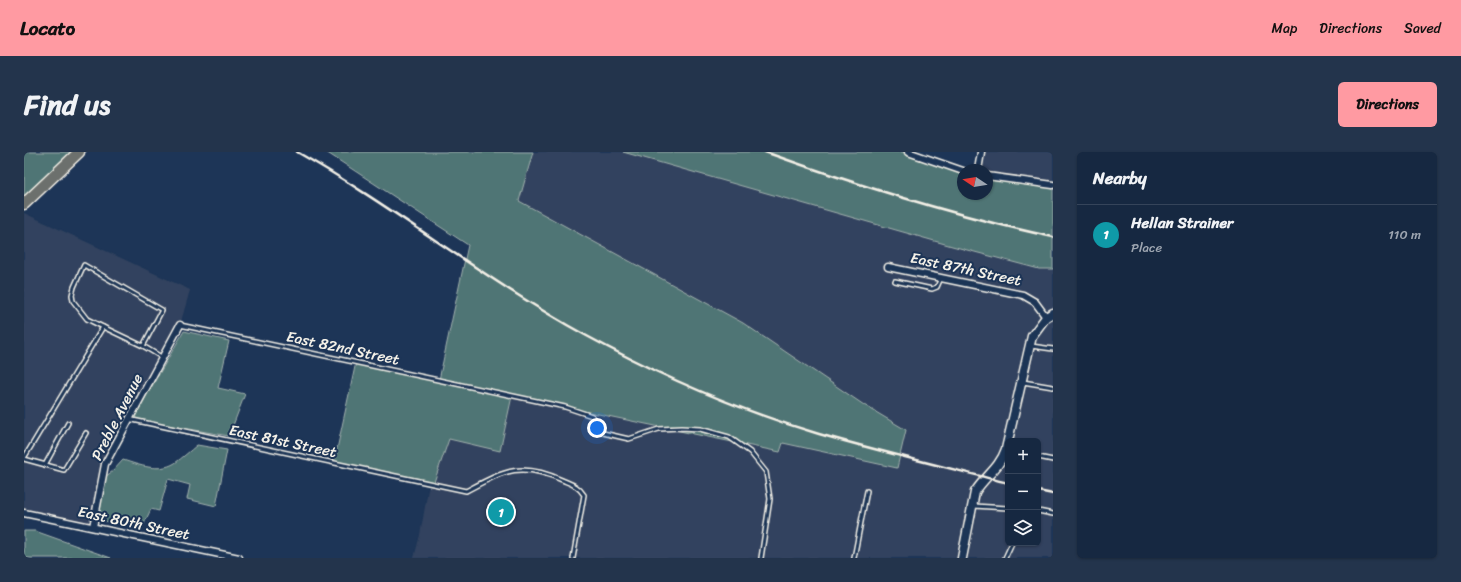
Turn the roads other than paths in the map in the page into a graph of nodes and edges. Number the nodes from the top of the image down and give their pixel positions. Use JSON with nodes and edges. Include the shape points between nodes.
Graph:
{"nodes":[{"id":1,"x":79,"y":152,"type":"edge"},
{"id":2,"x":908,"y":152,"type":"edge"},
{"id":3,"x":981,"y":152,"type":"edge"},
{"id":4,"x":979,"y":164,"type":"edge"},
{"id":5,"x":957,"y":170,"type":"edge"},
{"id":6,"x":993,"y":177,"type":"edge"},
{"id":7,"x":1053,"y":185,"type":"edge"},
{"id":8,"x":24,"y":204,"type":"edge"},
{"id":9,"x":888,"y":267,"type":"dead end"},
{"id":10,"x":941,"y":278,"type":"junction"},
{"id":11,"x":895,"y":281,"type":"dead end"},
{"id":12,"x":1050,"y":315,"type":"edge"},
{"id":13,"x":180,"y":325,"type":"joint"},
{"id":14,"x":103,"y":327,"type":"junction"},
{"id":15,"x":1030,"y":345,"type":"junction"},
{"id":16,"x":143,"y":346,"type":"junction"},
{"id":17,"x":1053,"y":349,"type":"edge"},
{"id":18,"x":162,"y":358,"type":"junction"},
{"id":19,"x":1021,"y":381,"type":"junction"},
{"id":20,"x":1053,"y":387,"type":"edge"},
{"id":21,"x":128,"y":419,"type":"junction"},
{"id":22,"x":68,"y":423,"type":"dead end"},
{"id":23,"x":86,"y":433,"type":"dead end"},
{"id":24,"x":1009,"y":438,"type":"edge"},
{"id":25,"x":1005,"y":454,"type":"edge"},
{"id":26,"x":24,"y":458,"type":"edge"},
{"id":27,"x":1041,"y":458,"type":"edge"},
{"id":28,"x":1053,"y":460,"type":"edge"},
{"id":29,"x":45,"y":465,"type":"junction"},
{"id":30,"x":867,"y":491,"type":"dead end"},
{"id":31,"x":972,"y":506,"type":"junction"},
{"id":32,"x":1005,"y":508,"type":"edge"},
{"id":33,"x":1041,"y":512,"type":"edge"},
{"id":34,"x":24,"y":513,"type":"edge"},
{"id":35,"x":1053,"y":514,"type":"edge"},
{"id":36,"x":93,"y":527,"type":"junction"},
{"id":37,"x":1011,"y":546,"type":"edge"},
{"id":38,"x":239,"y":558,"type":"edge"},
{"id":39,"x":573,"y":558,"type":"edge"},
{"id":40,"x":761,"y":558,"type":"edge"},
{"id":41,"x":854,"y":558,"type":"edge"},
{"id":42,"x":962,"y":558,"type":"edge"},
{"id":43,"x":1005,"y":558,"type":"edge"}],
"edges":[{"from":1,"to":8,"type":"main road"},
{"from":2,"to":5,"type":"street"},
{"from":3,"to":4,"type":"street"},
{"from":6,"to":7,"type":"street"},
{"from":9,"to":10,"type":"street","name":"East 87th Street"},
{"from":10,"to":11,"type":"lane","via":[[937,287],[932,289]]},
{"from":10,"to":12,"type":"street","name":"East 87th Street","via":[[1023,295]]},
{"from":12,"to":15,"type":"street","via":[[1032,336]]},
{"from":13,"to":18,"type":"street","name":"Preble Avenue"},
{"from":13,"to":40,"type":"lane","name":"East 82nd Street","via":[[565,408],[592,416],[603,433],[629,439],[659,429],[681,428],[700,429],[729,437],[750,452],[766,472],[770,499]]},
{"from":14,"to":16,"type":"lane"},
{"from":14,"to":16,"type":"lane","via":[[87,319],[72,295],[84,265],[162,310]]},
{"from":14,"to":26,"type":"lane"},
{"from":15,"to":17,"type":"lane"},
{"from":15,"to":19,"type":"street"},
{"from":16,"to":18,"type":"lane"},
{"from":18,"to":21,"type":"street","name":"Preble Avenue"},
{"from":19,"to":20,"type":"lane"},
{"from":19,"to":24,"type":"street"},
{"from":21,"to":36,"type":"street","name":"Preble Avenue","via":[[105,464]]},
{"from":21,"to":39,"type":"lane","name":"East 81st Street","via":[[466,491],[512,469],[532,470],[551,475],[580,488],[584,495]]},
{"from":22,"to":29,"type":"lane"},
{"from":23,"to":29,"type":"lane","via":[[64,470]]},
{"from":25,"to":31,"type":"street","via":[[978,488]]},
{"from":26,"to":29,"type":"lane"},
{"from":27,"to":28,"type":"lane"},
{"from":30,"to":41,"type":"lane"},
{"from":31,"to":32,"type":"lane"},
{"from":31,"to":42,"type":"street"},
{"from":33,"to":35,"type":"lane"},
{"from":34,"to":36,"type":"street","name":"East 80th Street"},
{"from":36,"to":38,"type":"street","name":"East 80th Street"},
{"from":37,"to":43,"type":"lane"}]}
